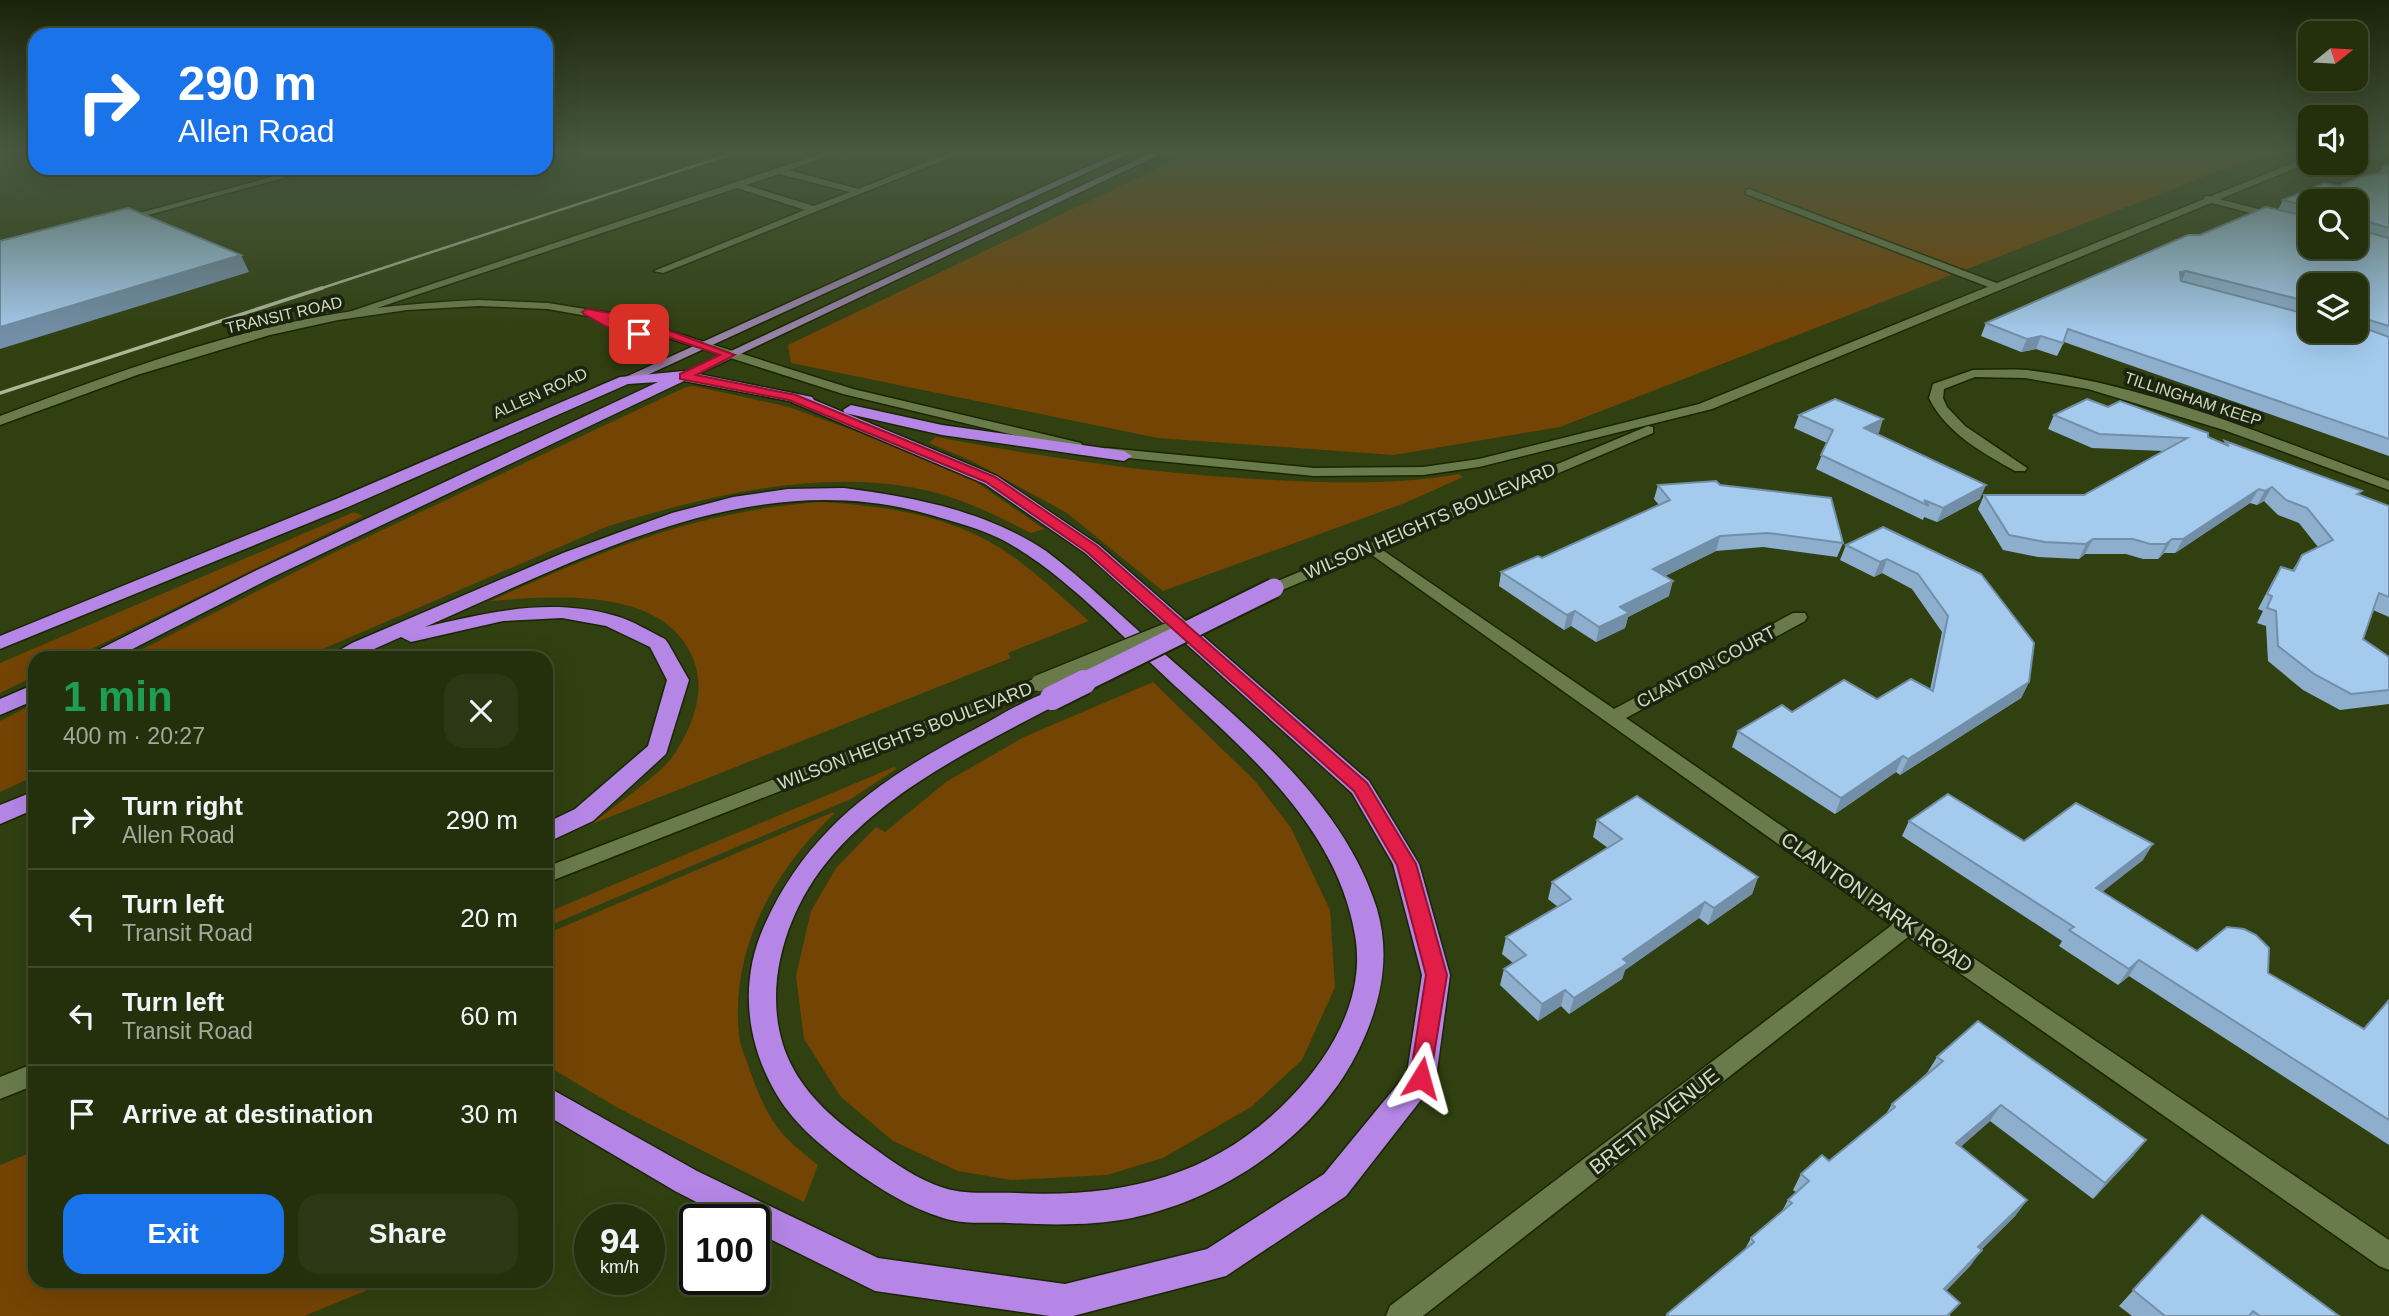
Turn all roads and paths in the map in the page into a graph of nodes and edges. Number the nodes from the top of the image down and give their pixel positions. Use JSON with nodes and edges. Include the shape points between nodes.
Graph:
{"nodes":[{"id":1,"x":147,"y":212,"type":"edge"},
{"id":2,"x":655,"y":212,"type":"edge"},
{"id":3,"x":809,"y":212,"type":"edge"},
{"id":4,"x":994,"y":212,"type":"edge"},
{"id":5,"x":1033,"y":212,"type":"edge"},
{"id":6,"x":1802,"y":212,"type":"edge"},
{"id":7,"x":2174,"y":212,"type":"edge"},
{"id":8,"x":2260,"y":212,"type":"edge"},
{"id":9,"x":111,"y":222,"type":"edge"},
{"id":10,"x":2298,"y":222,"type":"edge"},
{"id":11,"x":659,"y":271,"type":"dead end"},
{"id":12,"x":1995,"y":286,"type":"junction"},
{"id":13,"x":340,"y":317,"type":"junction"},
{"id":14,"x":700,"y":345,"type":"junction"},
{"id":15,"x":730,"y":355,"type":"junction"},
{"id":16,"x":684,"y":376,"type":"junction"},
{"id":17,"x":625,"y":380,"type":"junction"},
{"id":18,"x":792,"y":397,"type":"junction"},
{"id":19,"x":1707,"y":406,"type":"junction"},
{"id":20,"x":0,"y":421,"type":"edge"},
{"id":21,"x":1124,"y":456,"type":"junction"},
{"id":22,"x":2020,"y":468,"type":"dead end"},
{"id":23,"x":2389,"y":486,"type":"edge"},
{"id":24,"x":1368,"y":545,"type":"junction"},
{"id":25,"x":1274,"y":587,"type":"joint"},
{"id":26,"x":1799,"y":617,"type":"dead end"},
{"id":27,"x":0,"y":643,"type":"edge"},
{"id":28,"x":113,"y":651,"type":"edge"},
{"id":29,"x":352,"y":651,"type":"edge"},
{"id":30,"x":355,"y":651,"type":"edge"},
{"id":31,"x":1045,"y":690,"type":"junction"},
{"id":32,"x":28,"y":694,"type":"edge"},
{"id":33,"x":0,"y":708,"type":"edge"},
{"id":34,"x":1614,"y":717,"type":"junction"},
{"id":35,"x":28,"y":802,"type":"edge"},
{"id":36,"x":0,"y":815,"type":"edge"},
{"id":37,"x":553,"y":830,"type":"edge"},
{"id":38,"x":553,"y":872,"type":"edge"},
{"id":39,"x":1908,"y":925,"type":"junction"},
{"id":40,"x":28,"y":1077,"type":"edge"},
{"id":41,"x":0,"y":1088,"type":"edge"},
{"id":42,"x":553,"y":1102,"type":"edge"},
{"id":43,"x":2389,"y":1256,"type":"edge"},
{"id":44,"x":1400,"y":1316,"type":"edge"}],
"edges":[{"from":1,"to":9,"type":"main road"},
{"from":2,"to":13,"type":"main road"},
{"from":3,"to":11,"type":"main road"},
{"from":4,"to":14,"type":"main road","name":"ALLEN ROAD"},
{"from":5,"to":15,"type":"main road"},
{"from":6,"to":12,"type":"main road"},
{"from":7,"to":12,"type":"main road","name":"WILSON HEIGHTS BOULEVARD"},
{"from":8,"to":10,"type":"main road"},
{"from":12,"to":19,"type":"main road","name":"WILSON HEIGHTS BOULEVARD"},
{"from":13,"to":14,"type":"main road","name":"TRANSIT ROAD","via":[[473,304],[549,306],[587,312],[665,342]]},
{"from":13,"to":20,"type":"main road","name":"TRANSIT ROAD","via":[[155,364]]},
{"from":14,"to":15,"type":"main road","name":"TRANSIT ROAD"},
{"from":14,"to":17,"type":"main road","name":"ALLEN ROAD"},
{"from":15,"to":16,"type":"main road"},
{"from":15,"to":21,"type":"main road","name":"TRANSIT ROAD","via":[[932,415]]},
{"from":16,"to":17,"type":"highway"},
{"from":16,"to":18,"type":"highway"},
{"from":16,"to":28,"type":"highway","via":[[264,574]]},
{"from":17,"to":27,"type":"highway","name":"ALLEN ROAD","via":[[342,503]]},
{"from":18,"to":21,"type":"highway","via":[[942,430]]},
{"from":18,"to":42,"type":"highway","via":[[991,480],[1092,549],[1361,787],[1406,864],[1436,975],[1421,1078],[1335,1185],[1214,1264],[1065,1301],[876,1274],[686,1181]]},
{"from":19,"to":21,"type":"main road","name":"TRANSIT ROAD","via":[[1479,463],[1423,471],[1314,472]]},
{"from":19,"to":24,"type":"main road","name":"WILSON HEIGHTS BOULEVARD"},
{"from":22,"to":23,"type":"main road","name":"TILLINGHAM KEEP","via":[[1946,415],[1936,398],[1938,387],[1954,377],[1981,372],[2085,384],[2182,411]]},
{"from":24,"to":25,"type":"main road","name":"WILSON HEIGHTS BOULEVARD"},
{"from":24,"to":34,"type":"main road","name":"CLANTON PARK ROAD"},
{"from":25,"to":31,"type":"highway","bridge":true},
{"from":26,"to":34,"type":"main road","name":"CLANTON COURT"},
{"from":29,"to":31,"type":"highway","via":[[633,529],[762,495],[856,494],[918,502],[1010,537],[1076,584],[1272,763],[1324,826],[1358,895],[1368,931],[1370,978],[1352,1036],[1328,1081],[1282,1127],[1214,1173],[1147,1199],[1050,1211],[944,1204],[876,1168],[818,1125],[787,1091],[763,1031],[761,972],[785,901],[823,848],[886,792]]},
{"from":30,"to":37,"type":"highway","via":[[503,615],[562,612],[612,621],[658,643],[678,680],[658,749],[584,815]]},
{"from":31,"to":38,"type":"main road","name":"WILSON HEIGHTS BOULEVARD"},
{"from":32,"to":33,"type":"highway"},
{"from":34,"to":39,"type":"main road","name":"CLANTON PARK ROAD"},
{"from":35,"to":36,"type":"highway"},
{"from":39,"to":43,"type":"main road","name":"CLANTON PARK ROAD"},
{"from":39,"to":44,"type":"main road","name":"BRETT AVENUE"},
{"from":40,"to":41,"type":"main road"}]}
